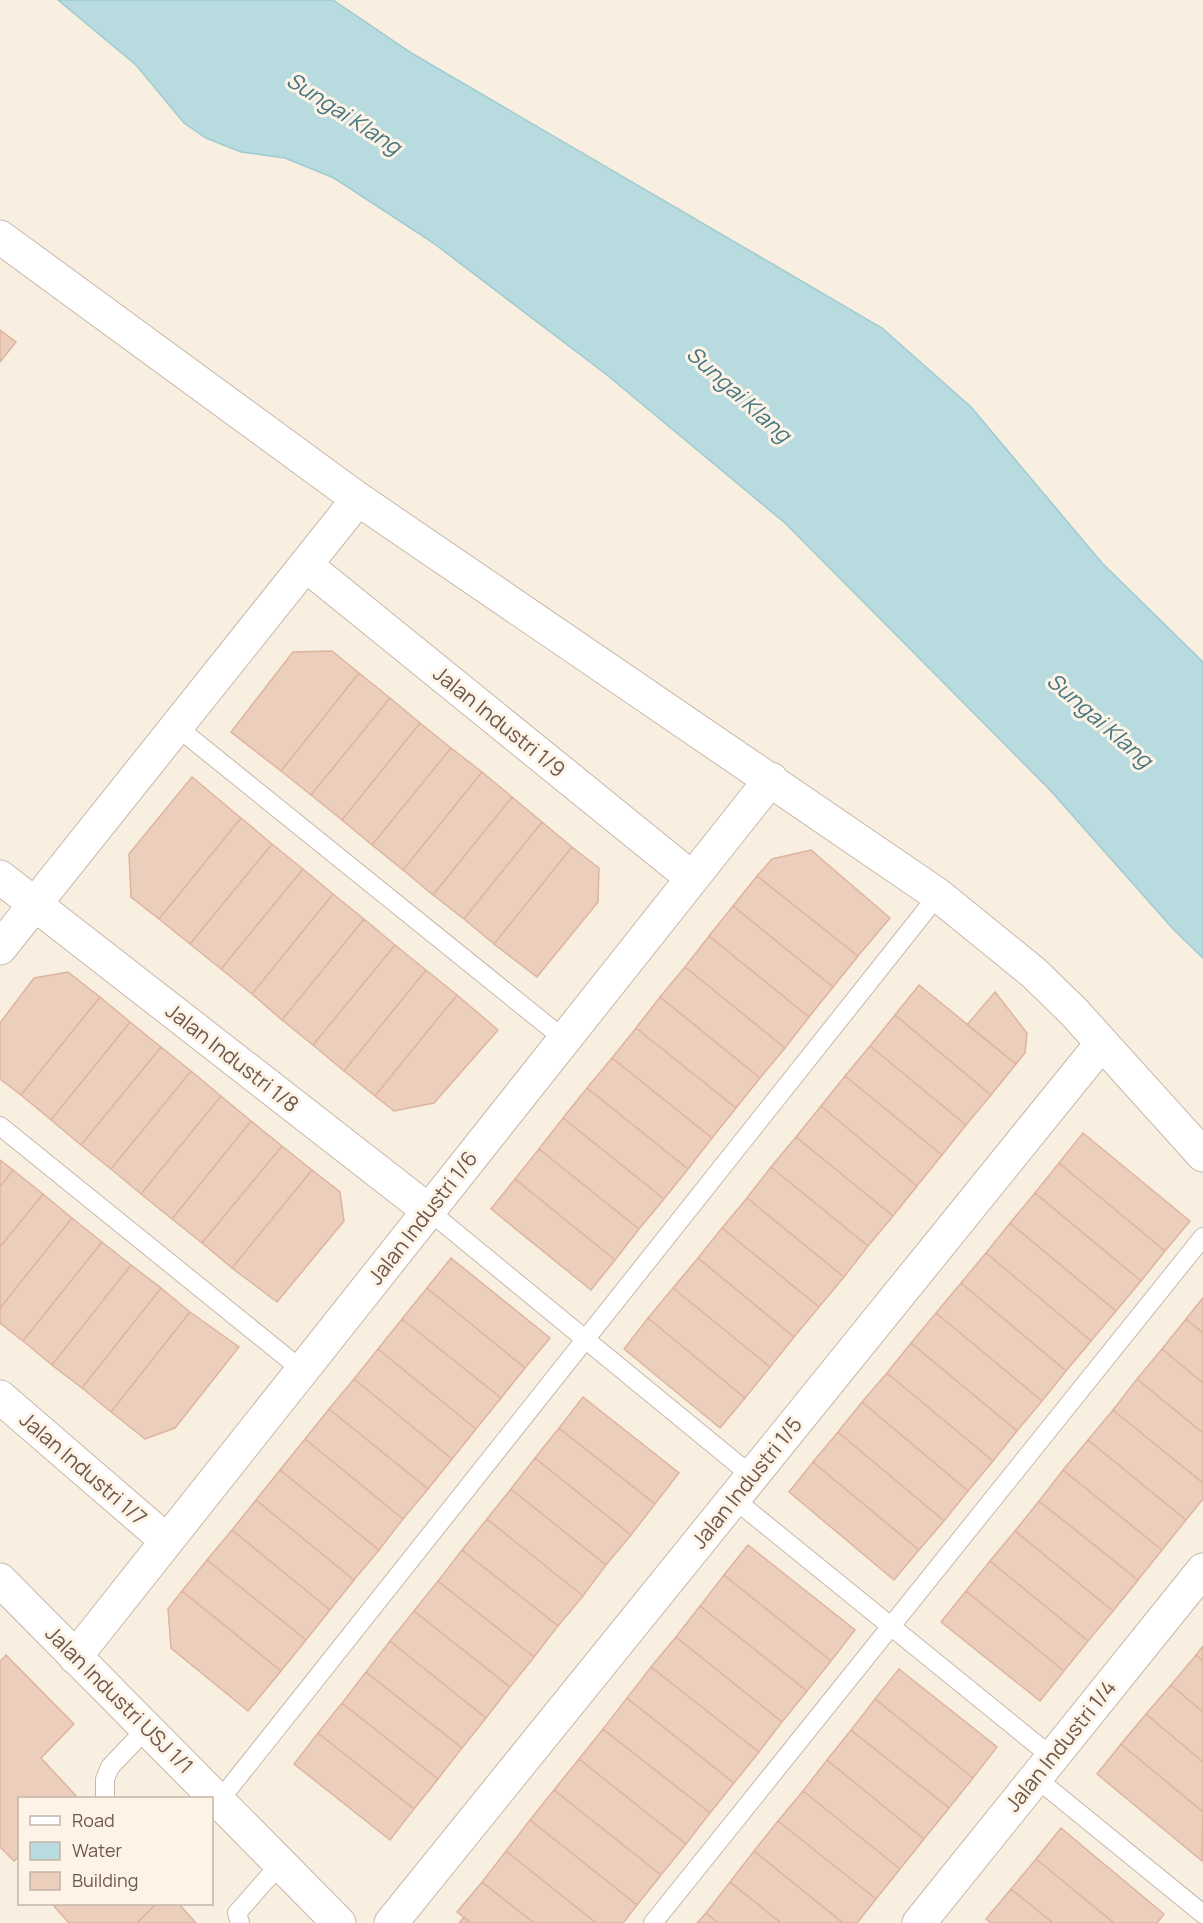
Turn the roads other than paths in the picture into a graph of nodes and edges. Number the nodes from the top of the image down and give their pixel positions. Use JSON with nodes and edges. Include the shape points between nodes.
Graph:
{"nodes":[{"id":1,"x":0,"y":237,"type":"edge"},
{"id":2,"x":358,"y":499,"type":"junction"},
{"id":3,"x":307,"y":566,"type":"junction"},
{"id":4,"x":177,"y":727,"type":"junction"},
{"id":5,"x":771,"y":779,"type":"junction"},
{"id":6,"x":0,"y":877,"type":"edge"},
{"id":7,"x":692,"y":878,"type":"junction"},
{"id":8,"x":938,"y":896,"type":"junction"},
{"id":9,"x":34,"y":905,"type":"junction"},
{"id":10,"x":0,"y":948,"type":"edge"},
{"id":11,"x":564,"y":1039,"type":"junction"},
{"id":12,"x":1102,"y":1043,"type":"junction"},
{"id":13,"x":0,"y":1126,"type":"edge"},
{"id":14,"x":1203,"y":1155,"type":"edge"},
{"id":15,"x":429,"y":1211,"type":"junction"},
{"id":16,"x":1203,"y":1237,"type":"edge"},
{"id":17,"x":585,"y":1339,"type":"junction"},
{"id":18,"x":302,"y":1370,"type":"junction"},
{"id":19,"x":0,"y":1397,"type":"edge"},
{"id":20,"x":743,"y":1488,"type":"junction"},
{"id":21,"x":167,"y":1541,"type":"junction"},
{"id":22,"x":1203,"y":1570,"type":"edge"},
{"id":23,"x":0,"y":1580,"type":"edge"},
{"id":24,"x":891,"y":1626,"type":"junction"},
{"id":25,"x":75,"y":1657,"type":"junction"},
{"id":26,"x":147,"y":1728,"type":"junction"},
{"id":27,"x":1044,"y":1767,"type":"junction"},
{"id":28,"x":105,"y":1797,"type":"edge"},
{"id":29,"x":219,"y":1801,"type":"junction"},
{"id":30,"x":280,"y":1864,"type":"junction"},
{"id":31,"x":1200,"y":1915,"type":"edge"},
{"id":32,"x":240,"y":1923,"type":"edge"},
{"id":33,"x":339,"y":1923,"type":"edge"},
{"id":34,"x":390,"y":1923,"type":"edge"},
{"id":35,"x":653,"y":1923,"type":"edge"},
{"id":36,"x":919,"y":1923,"type":"edge"}],
"edges":[{"from":1,"to":2,"type":"street"},
{"from":2,"to":3,"type":"street"},
{"from":2,"to":5,"type":"street"},
{"from":3,"to":4,"type":"street"},
{"from":3,"to":7,"type":"street","name":"Jalan Industri 1/9"},
{"from":4,"to":9,"type":"street"},
{"from":4,"to":11,"type":"lane"},
{"from":5,"to":7,"type":"street","name":"Jalan Industri 1/6"},
{"from":5,"to":8,"type":"street"},
{"from":6,"to":9,"type":"street","name":"Jalan Industri 1/8"},
{"from":7,"to":11,"type":"street","name":"Jalan Industri 1/6"},
{"from":8,"to":12,"type":"street","via":[[1034,974]]},
{"from":8,"to":17,"type":"lane"},
{"from":9,"to":10,"type":"street"},
{"from":9,"to":15,"type":"street","name":"Jalan Industri 1/8"},
{"from":11,"to":15,"type":"street","name":"Jalan Industri 1/6"},
{"from":12,"to":14,"type":"street"},
{"from":12,"to":20,"type":"street","name":"Jalan Industri 1/5"},
{"from":13,"to":18,"type":"lane"},
{"from":15,"to":17,"type":"lane"},
{"from":15,"to":18,"type":"street","name":"Jalan Industri 1/6"},
{"from":16,"to":24,"type":"lane"},
{"from":17,"to":20,"type":"lane"},
{"from":17,"to":29,"type":"lane"},
{"from":18,"to":21,"type":"street","name":"Jalan Industri 1/6"},
{"from":19,"to":21,"type":"street","name":"Jalan Industri 1/7"},
{"from":20,"to":24,"type":"lane"},
{"from":20,"to":34,"type":"street","name":"Jalan Industri 1/5"},
{"from":21,"to":25,"type":"street","name":"Jalan Industri 1/6"},
{"from":22,"to":27,"type":"street","name":"Jalan Industri 1/4"},
{"from":23,"to":25,"type":"street","name":"Jalan Industri USJ 1/1"},
{"from":24,"to":27,"type":"lane"},
{"from":24,"to":35,"type":"lane"},
{"from":25,"to":26,"type":"street","name":"Jalan Industri USJ 1/1"},
{"from":26,"to":28,"type":"lane","via":[[110,1767]]},
{"from":26,"to":29,"type":"street","name":"Jalan Industri USJ 1/1"},
{"from":27,"to":31,"type":"lane"},
{"from":27,"to":36,"type":"street","name":"Jalan Industri 1/4"},
{"from":29,"to":30,"type":"street","name":"Jalan Industri USJ 1/1"},
{"from":30,"to":32,"type":"lane","via":[[237,1913]]},
{"from":30,"to":33,"type":"street","name":"Jalan Industri USJ 1/1"}]}
